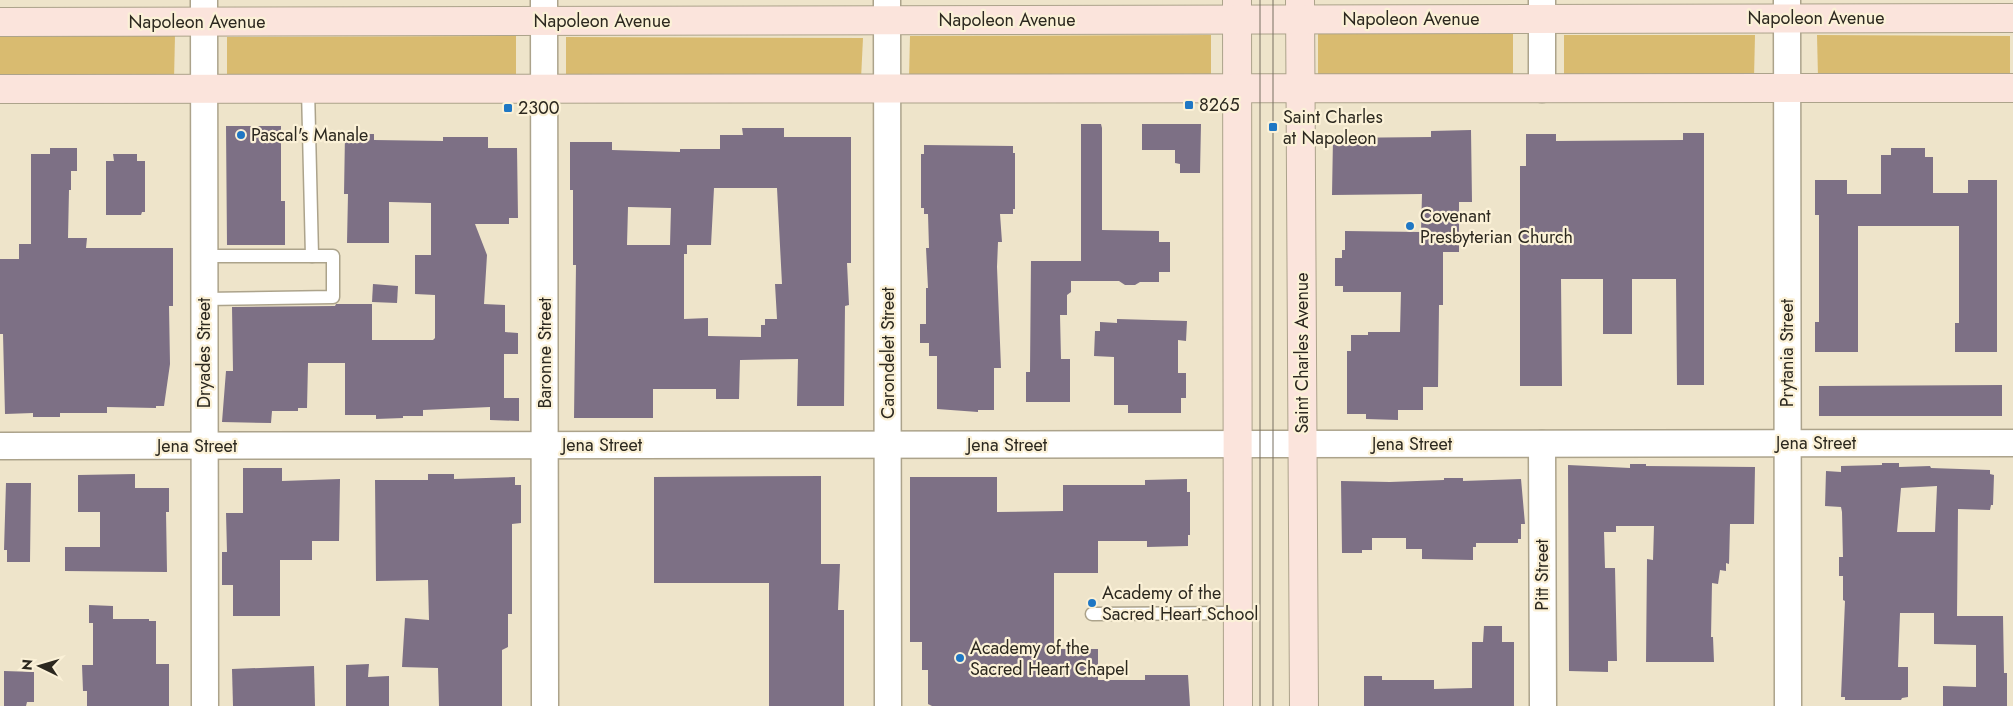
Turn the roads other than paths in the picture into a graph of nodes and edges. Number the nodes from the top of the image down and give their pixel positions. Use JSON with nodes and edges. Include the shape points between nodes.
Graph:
{"nodes":[{"id":1,"x":1542,"y":9,"type":"edge"},
{"id":2,"x":1787,"y":9,"type":"edge"},
{"id":3,"x":887,"y":10,"type":"edge"},
{"id":4,"x":1237,"y":10,"type":"edge"},
{"id":5,"x":1301,"y":10,"type":"edge"},
{"id":6,"x":204,"y":11,"type":"edge"},
{"id":7,"x":544,"y":11,"type":"edge"},
{"id":8,"x":2013,"y":18,"type":"edge"},
{"id":9,"x":0,"y":22,"type":"edge"},
{"id":10,"x":1787,"y":88,"type":"junction"},
{"id":11,"x":2013,"y":88,"type":"edge"},
{"id":12,"x":0,"y":89,"type":"edge"},
{"id":13,"x":204,"y":89,"type":"junction"},
{"id":14,"x":308,"y":89,"type":"junction"},
{"id":15,"x":544,"y":89,"type":"junction"},
{"id":16,"x":887,"y":89,"type":"junction"},
{"id":17,"x":1238,"y":89,"type":"junction"},
{"id":18,"x":1301,"y":89,"type":"junction"},
{"id":19,"x":1542,"y":89,"type":"junction"},
{"id":20,"x":204,"y":256,"type":"junction"},
{"id":21,"x":312,"y":256,"type":"junction"},
{"id":22,"x":205,"y":299,"type":"junction"},
{"id":23,"x":2013,"y":443,"type":"edge"},
{"id":24,"x":1238,"y":444,"type":"junction"},
{"id":25,"x":1303,"y":444,"type":"junction"},
{"id":26,"x":1542,"y":444,"type":"junction"},
{"id":27,"x":1787,"y":444,"type":"junction"},
{"id":28,"x":545,"y":445,"type":"junction"},
{"id":29,"x":888,"y":445,"type":"junction"},
{"id":30,"x":0,"y":446,"type":"edge"},
{"id":31,"x":204,"y":446,"type":"junction"},
{"id":32,"x":1237,"y":613,"type":"junction"},
{"id":33,"x":1092,"y":614,"type":"dead end"},
{"id":34,"x":205,"y":706,"type":"edge"},
{"id":35,"x":545,"y":706,"type":"edge"},
{"id":36,"x":888,"y":706,"type":"edge"},
{"id":37,"x":1238,"y":706,"type":"edge"},
{"id":38,"x":1304,"y":706,"type":"edge"},
{"id":39,"x":1543,"y":706,"type":"edge"},
{"id":40,"x":1788,"y":706,"type":"edge"}],
"edges":[{"from":1,"to":2,"type":"main road","name":"Napoleon Avenue"},
{"from":1,"to":5,"type":"main road","name":"Napoleon Avenue"},
{"from":1,"to":19,"type":"street"},
{"from":2,"to":8,"type":"main road","name":"Napoleon Avenue"},
{"from":2,"to":10,"type":"street","name":"Prytania Street"},
{"from":3,"to":4,"type":"main road","name":"Napoleon Avenue"},
{"from":3,"to":7,"type":"main road","name":"Napoleon Avenue"},
{"from":3,"to":16,"type":"street","name":"Carondelet Street"},
{"from":4,"to":5,"type":"main road","name":"Napoleon Avenue"},
{"from":4,"to":17,"type":"main road"},
{"from":5,"to":18,"type":"main road","name":"Saint Charles Avenue"},
{"from":6,"to":7,"type":"main road","name":"Napoleon Avenue"},
{"from":6,"to":9,"type":"main road","name":"Napoleon Avenue"},
{"from":6,"to":13,"type":"street","name":"Dryades Street"},
{"from":7,"to":15,"type":"street","name":"Baronne Street"},
{"from":10,"to":11,"type":"main road"},
{"from":10,"to":19,"type":"main road"},
{"from":10,"to":27,"type":"street","name":"Prytania Street"},
{"from":12,"to":13,"type":"main road"},
{"from":13,"to":14,"type":"main road"},
{"from":13,"to":20,"type":"street","name":"Dryades Street"},
{"from":14,"to":15,"type":"main road"},
{"from":14,"to":21,"type":"lane"},
{"from":15,"to":16,"type":"main road"},
{"from":15,"to":28,"type":"street","name":"Baronne Street"},
{"from":16,"to":17,"type":"main road"},
{"from":16,"to":29,"type":"street","name":"Carondelet Street"},
{"from":17,"to":18,"type":"main road"},
{"from":17,"to":24,"type":"main road"},
{"from":18,"to":19,"type":"main road"},
{"from":18,"to":25,"type":"main road","name":"Saint Charles Avenue"},
{"from":20,"to":21,"type":"lane"},
{"from":20,"to":22,"type":"street","name":"Dryades Street"},
{"from":21,"to":22,"type":"lane","via":[[333,256],[333,297]]},
{"from":22,"to":31,"type":"street","name":"Dryades Street"},
{"from":23,"to":27,"type":"street","name":"Jena Street"},
{"from":24,"to":25,"type":"street","name":"Jena Street"},
{"from":24,"to":29,"type":"street","name":"Jena Street"},
{"from":24,"to":32,"type":"main road"},
{"from":25,"to":26,"type":"street","name":"Jena Street"},
{"from":25,"to":38,"type":"main road","name":"Saint Charles Avenue"},
{"from":26,"to":27,"type":"street","name":"Jena Street"},
{"from":26,"to":39,"type":"street","name":"Pitt Street"},
{"from":27,"to":40,"type":"street","name":"Prytania Street"},
{"from":28,"to":29,"type":"street","name":"Jena Street"},
{"from":28,"to":31,"type":"street","name":"Jena Street"},
{"from":28,"to":35,"type":"street","name":"Baronne Street"},
{"from":29,"to":36,"type":"street","name":"Carondelet Street"},
{"from":30,"to":31,"type":"street","name":"Jena Street"},
{"from":31,"to":34,"type":"street","name":"Dryades Street"},
{"from":32,"to":33,"type":"lane"},
{"from":32,"to":37,"type":"main road"}]}
